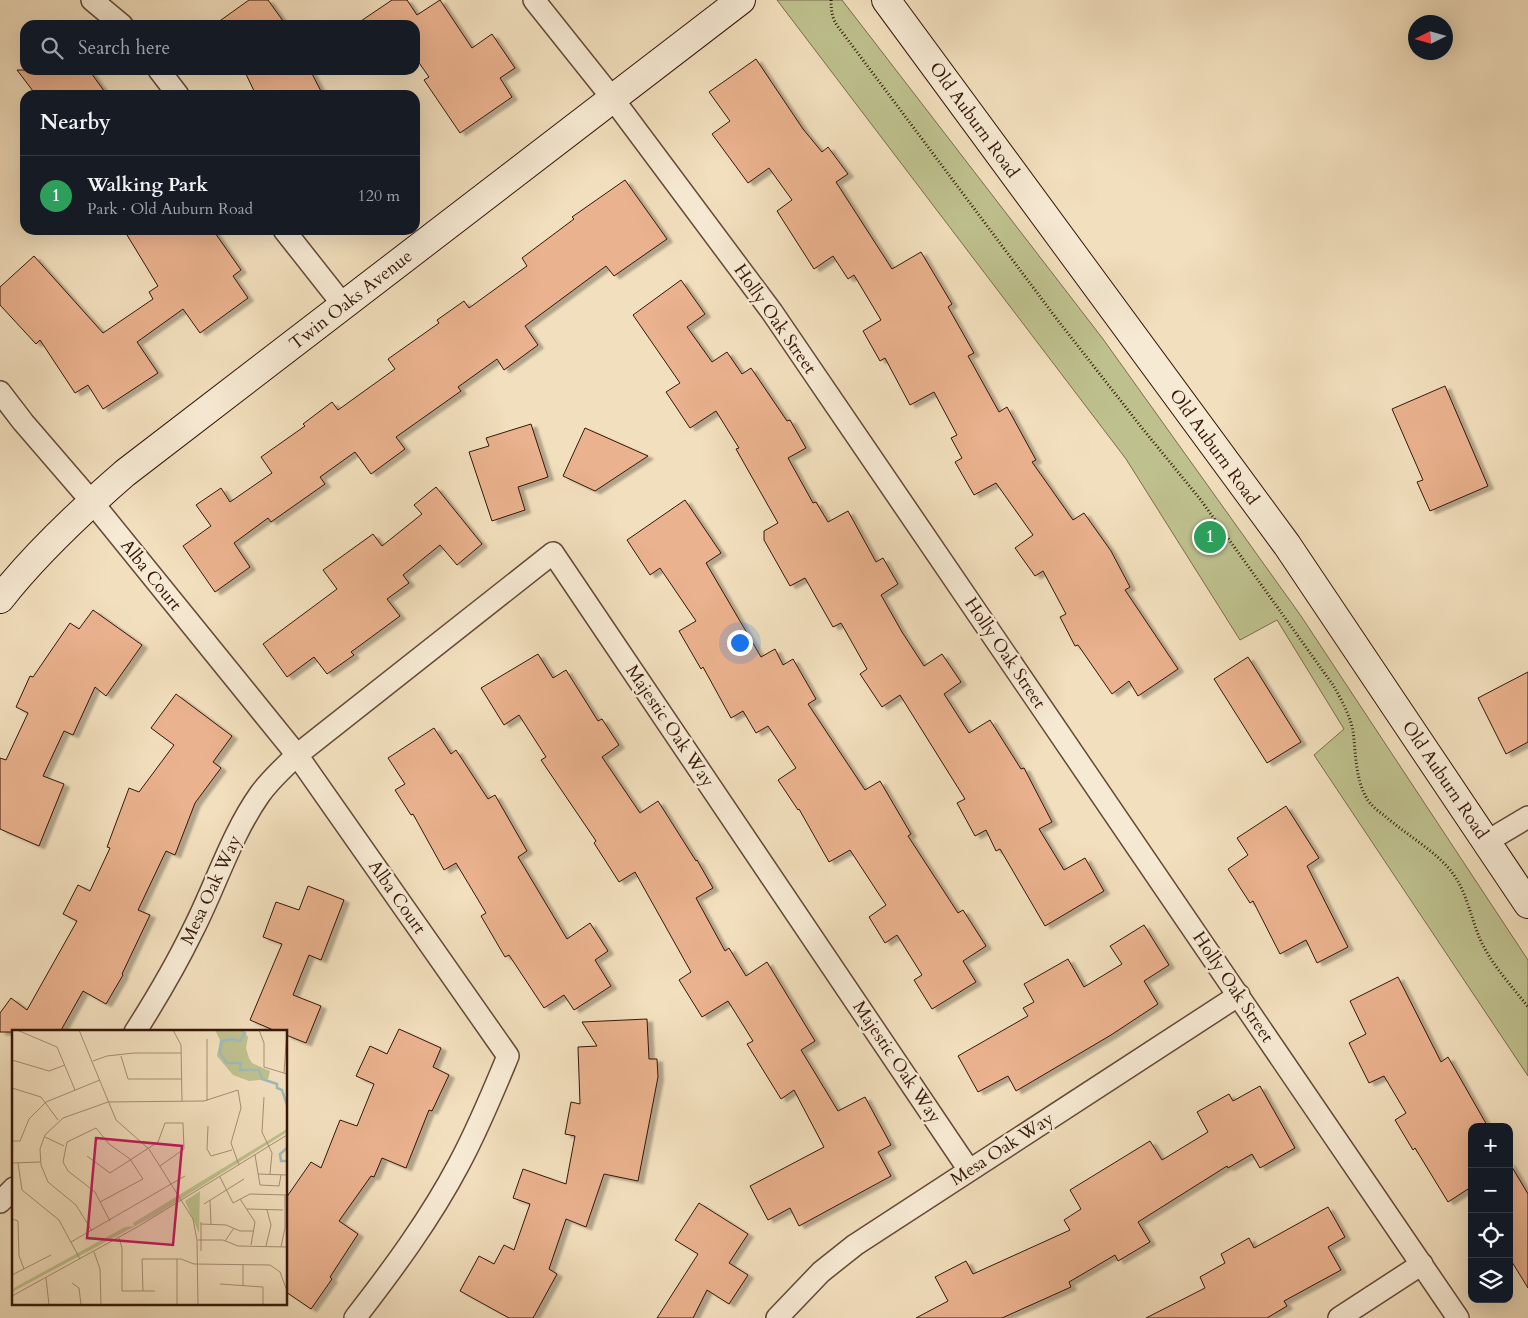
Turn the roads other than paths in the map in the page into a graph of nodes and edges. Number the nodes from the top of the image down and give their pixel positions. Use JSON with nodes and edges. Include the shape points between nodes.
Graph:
{"nodes":[{"id":1,"x":92,"y":0,"type":"edge"},
{"id":2,"x":534,"y":0,"type":"edge"},
{"id":3,"x":741,"y":0,"type":"edge"},
{"id":4,"x":886,"y":0,"type":"edge"},
{"id":5,"x":116,"y":20,"type":"edge"},
{"id":6,"x":163,"y":75,"type":"edge"},
{"id":7,"x":174,"y":90,"type":"edge"},
{"id":8,"x":613,"y":99,"type":"junction"},
{"id":9,"x":288,"y":235,"type":"edge"},
{"id":10,"x":344,"y":306,"type":"junction"},
{"id":11,"x":0,"y":392,"type":"edge"},
{"id":12,"x":92,"y":502,"type":"junction"},
{"id":13,"x":0,"y":599,"type":"edge"},
{"id":14,"x":297,"y":755,"type":"junction"},
{"id":15,"x":1528,"y":817,"type":"edge"},
{"id":16,"x":1486,"y":842,"type":"junction"},
{"id":17,"x":1528,"y":904,"type":"edge"},
{"id":18,"x":1238,"y":995,"type":"junction"},
{"id":19,"x":136,"y":1030,"type":"edge"},
{"id":20,"x":969,"y":1170,"type":"junction"},
{"id":21,"x":12,"y":1190,"type":"edge"},
{"id":22,"x":0,"y":1202,"type":"edge"},
{"id":23,"x":1422,"y":1264,"type":"junction"},
{"id":24,"x":355,"y":1318,"type":"edge"},
{"id":25,"x":777,"y":1318,"type":"edge"},
{"id":26,"x":1339,"y":1318,"type":"edge"},
{"id":27,"x":1458,"y":1318,"type":"edge"}],
"edges":[{"from":1,"to":5,"type":"street"},
{"from":2,"to":8,"type":"street","name":"Holly Oak Street"},
{"from":3,"to":8,"type":"main road","name":"Twin Oaks Avenue"},
{"from":4,"to":16,"type":"main road","name":"Old Auburn Road","via":[[1287,545]]},
{"from":6,"to":7,"type":"street"},
{"from":8,"to":10,"type":"main road","name":"Twin Oaks Avenue"},
{"from":8,"to":18,"type":"street","name":"Holly Oak Street","via":[[772,312]]},
{"from":9,"to":10,"type":"street"},
{"from":10,"to":12,"type":"main road","name":"Twin Oaks Avenue","via":[[125,473]]},
{"from":11,"to":12,"type":"street","name":"Alba Court"},
{"from":12,"to":13,"type":"main road","name":"Twin Oaks Avenue","via":[[33,560]]},
{"from":12,"to":14,"type":"street","name":"Alba Court"},
{"from":14,"to":19,"type":"street","name":"Mesa Oak Way","via":[[260,794],[238,830],[193,930]]},
{"from":14,"to":20,"type":"street","name":"Majestic Oak Way","via":[[553,553]]},
{"from":14,"to":24,"type":"street","name":"Alba Court","via":[[508,1056],[479,1123],[437,1203]]},
{"from":15,"to":16,"type":"street"},
{"from":16,"to":17,"type":"main road","name":"Old Auburn Road"},
{"from":18,"to":20,"type":"street","name":"Mesa Oak Way"},
{"from":18,"to":23,"type":"street","name":"Holly Oak Street"},
{"from":20,"to":25,"type":"street","name":"Mesa Oak Way","via":[[855,1245],[821,1272]]},
{"from":21,"to":22,"type":"street"},
{"from":23,"to":26,"type":"street"},
{"from":23,"to":27,"type":"street","name":"Holly Oak Street"}]}
